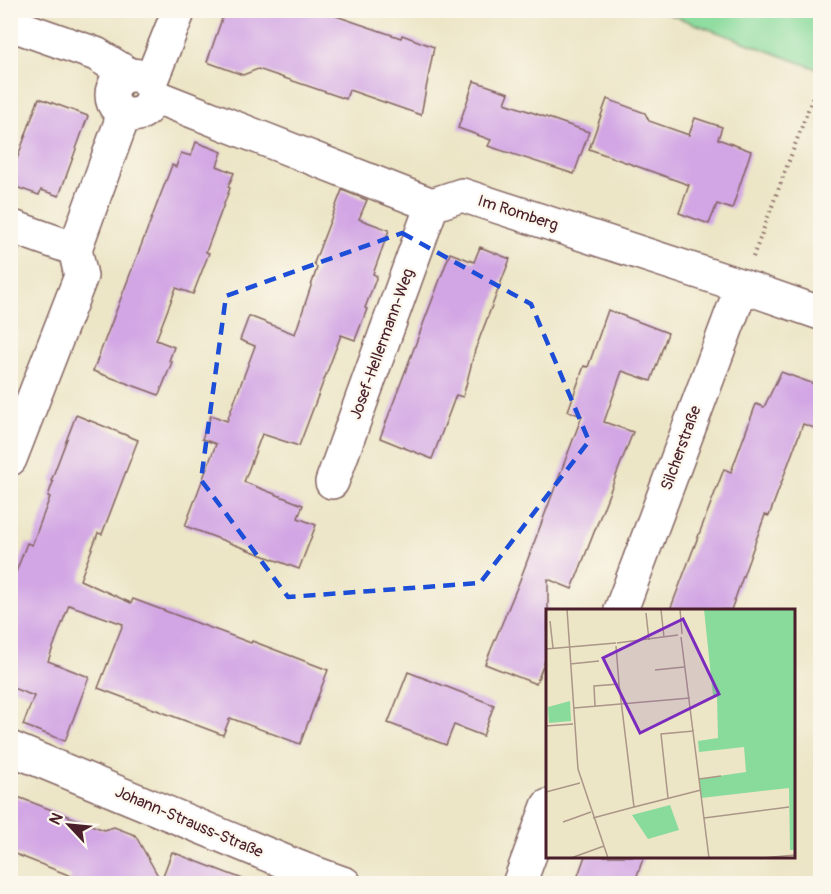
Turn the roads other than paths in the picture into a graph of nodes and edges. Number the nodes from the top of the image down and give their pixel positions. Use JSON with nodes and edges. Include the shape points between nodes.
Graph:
{"nodes":[{"id":1,"x":179,"y":10,"type":"edge"},
{"id":2,"x":10,"y":24,"type":"edge"},
{"id":3,"x":144,"y":85,"type":"junction"},
{"id":4,"x":432,"y":205,"type":"junction"},
{"id":5,"x":10,"y":226,"type":"edge"},
{"id":6,"x":75,"y":249,"type":"junction"},
{"id":7,"x":742,"y":286,"type":"junction"},
{"id":8,"x":820,"y":313,"type":"edge"},
{"id":9,"x":21,"y":397,"type":"edge"},
{"id":10,"x":10,"y":459,"type":"edge"},
{"id":11,"x":332,"y":482,"type":"dead end"},
{"id":12,"x":621,"y":609,"type":"edge"},
{"id":13,"x":10,"y":748,"type":"edge"},
{"id":14,"x":546,"y":811,"type":"edge"},
{"id":15,"x":297,"y":876,"type":"edge"},
{"id":16,"x":345,"y":884,"type":"edge"},
{"id":17,"x":519,"y":884,"type":"edge"}],
"edges":[{"from":1,"to":3,"type":"street"},
{"from":2,"to":3,"type":"street","via":[[96,54]]},
{"from":3,"to":4,"type":"street"},
{"from":3,"to":6,"type":"street","via":[[148,108],[138,115],[124,114]]},
{"from":4,"to":7,"type":"street","name":"Im Romberg","via":[[462,195]]},
{"from":4,"to":11,"type":"street","name":"Josef-Hellermann-Weg"},
{"from":5,"to":6,"type":"street"},
{"from":6,"to":9,"type":"street","via":[[81,276]]},
{"from":7,"to":8,"type":"street","name":"Im Romberg"},
{"from":7,"to":12,"type":"street","name":"Silcherstraße"},
{"from":9,"to":10,"type":"street"},
{"from":13,"to":15,"type":"street","name":"Johann-Strauss-Straße"},
{"from":14,"to":17,"type":"street"},
{"from":15,"to":16,"type":"street","name":"Johann-Strauss-Straße"}]}
